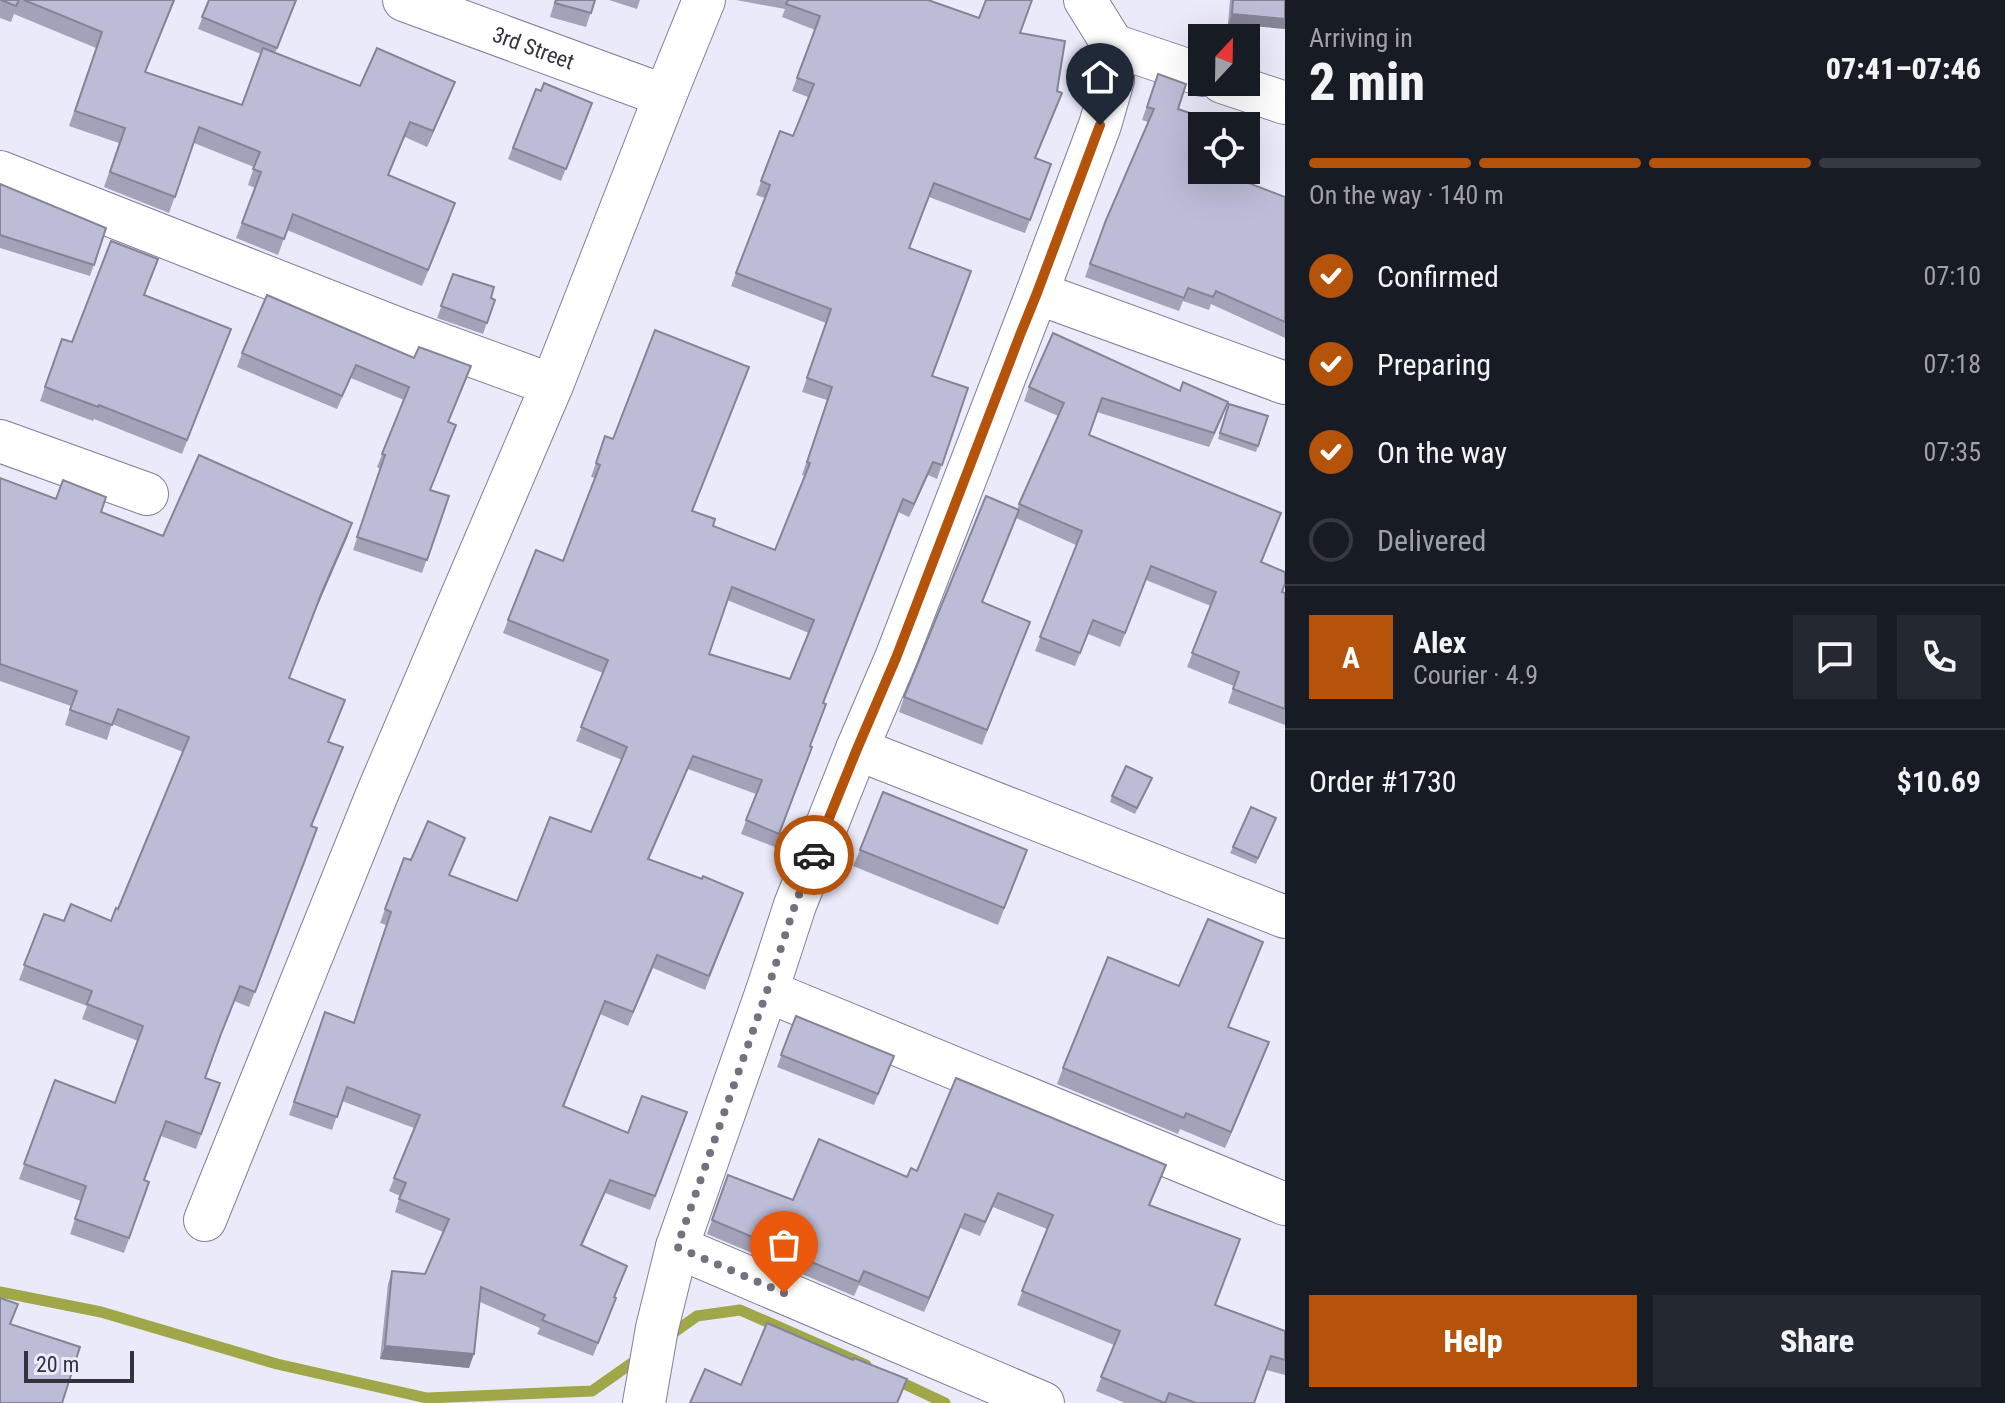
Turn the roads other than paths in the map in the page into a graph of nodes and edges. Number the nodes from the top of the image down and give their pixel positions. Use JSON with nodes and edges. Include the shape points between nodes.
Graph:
{"nodes":[{"id":1,"x":404,"y":0,"type":"edge"},
{"id":2,"x":704,"y":0,"type":"edge"},
{"id":3,"x":1085,"y":0,"type":"edge"},
{"id":4,"x":1113,"y":45,"type":"junction"},
{"id":5,"x":1188,"y":70,"type":"edge"},
{"id":6,"x":1260,"y":95,"type":"edge"},
{"id":7,"x":665,"y":96,"type":"junction"},
{"id":8,"x":1285,"y":103,"type":"edge"},
{"id":9,"x":0,"y":172,"type":"edge"},
{"id":10,"x":1037,"y":293,"type":"junction"},
{"id":11,"x":1285,"y":383,"type":"edge"},
{"id":12,"x":552,"y":385,"type":"junction"},
{"id":13,"x":0,"y":441,"type":"edge"},
{"id":14,"x":147,"y":494,"type":"dead end"},
{"id":15,"x":857,"y":749,"type":"junction"},
{"id":16,"x":1285,"y":917,"type":"edge"},
{"id":17,"x":767,"y":991,"type":"junction"},
{"id":18,"x":1285,"y":1204,"type":"edge"},
{"id":19,"x":205,"y":1220,"type":"dead end"},
{"id":20,"x":677,"y":1247,"type":"junction"},
{"id":21,"x":645,"y":1400,"type":"edge"},
{"id":22,"x":1043,"y":1403,"type":"edge"}],
"edges":[{"from":1,"to":7,"type":"street","name":"3rd Street"},
{"from":2,"to":7,"type":"street"},
{"from":3,"to":4,"type":"street"},
{"from":4,"to":5,"type":"street"},
{"from":4,"to":10,"type":"street","via":[[1113,80],[1100,125]]},
{"from":6,"to":8,"type":"street"},
{"from":7,"to":12,"type":"street"},
{"from":9,"to":12,"type":"street"},
{"from":10,"to":11,"type":"street"},
{"from":10,"to":15,"type":"street"},
{"from":12,"to":19,"type":"street","via":[[378,792]]},
{"from":13,"to":14,"type":"street"},
{"from":15,"to":16,"type":"street"},
{"from":15,"to":17,"type":"street"},
{"from":17,"to":18,"type":"street"},
{"from":17,"to":20,"type":"street"},
{"from":20,"to":21,"type":"street"},
{"from":20,"to":22,"type":"street"}]}
